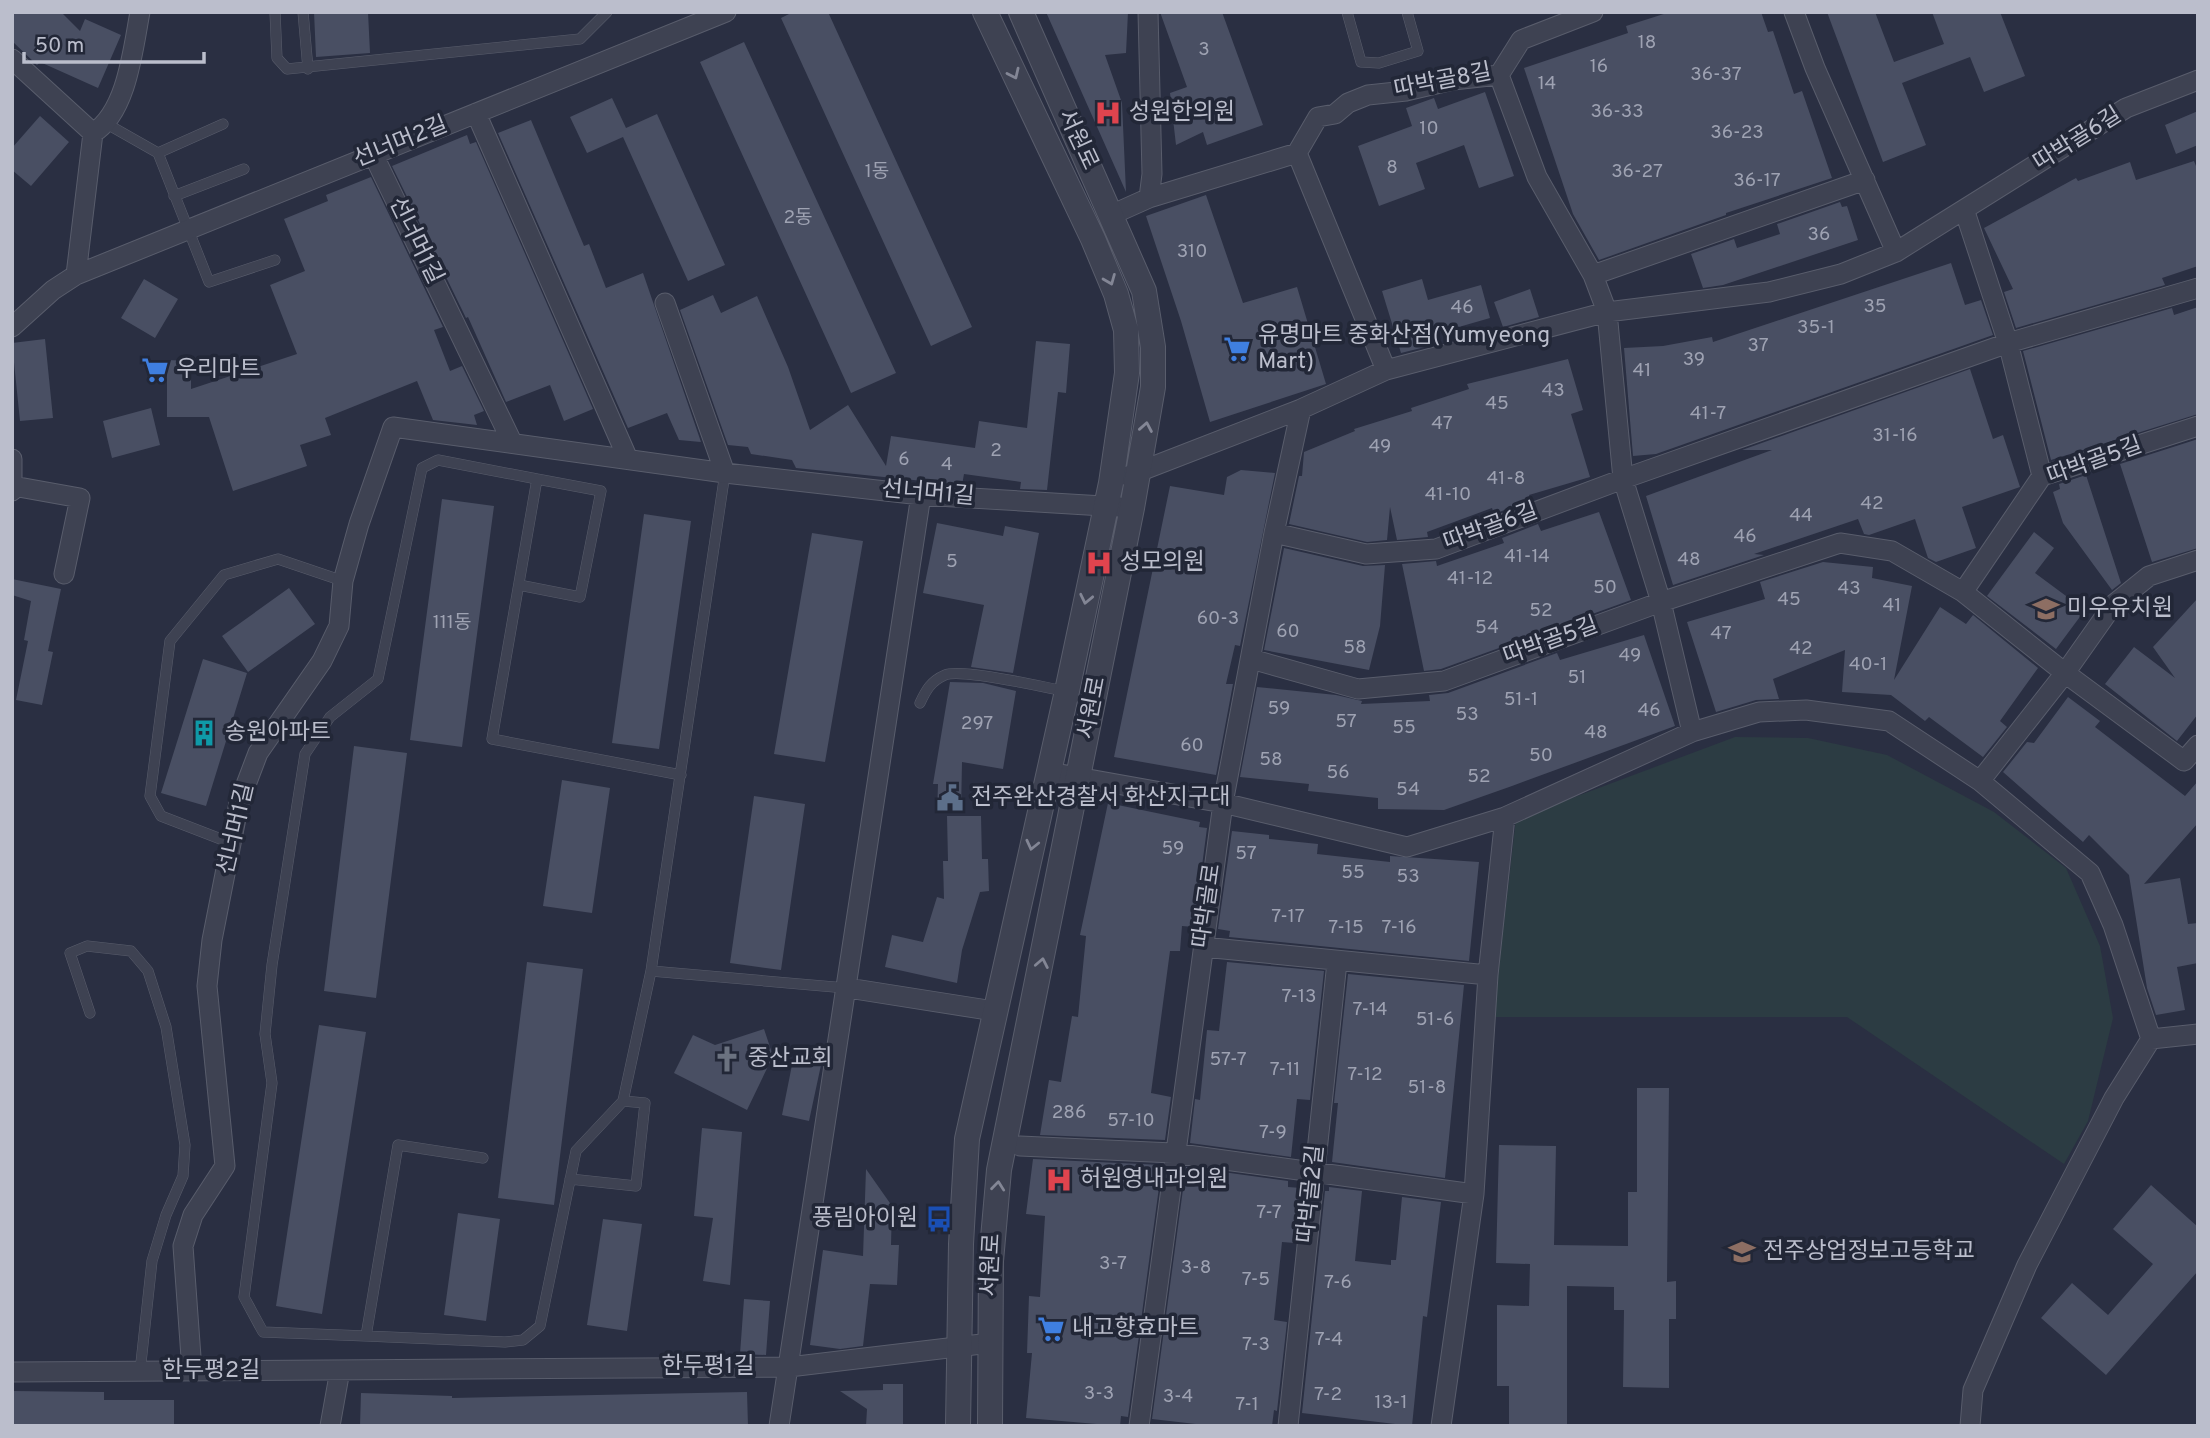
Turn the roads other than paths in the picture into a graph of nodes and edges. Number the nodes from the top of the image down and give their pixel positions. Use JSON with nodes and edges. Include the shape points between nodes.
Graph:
{"nodes":[{"id":1,"x":139,"y":12,"type":"edge"},
{"id":2,"x":275,"y":12,"type":"edge"},
{"id":3,"x":303,"y":12,"type":"edge"},
{"id":4,"x":607,"y":12,"type":"edge"},
{"id":5,"x":726,"y":12,"type":"edge"},
{"id":6,"x":985,"y":12,"type":"edge"},
{"id":7,"x":1021,"y":12,"type":"edge"},
{"id":8,"x":1148,"y":12,"type":"edge"},
{"id":9,"x":1347,"y":12,"type":"edge"},
{"id":10,"x":1407,"y":12,"type":"edge"},
{"id":11,"x":1593,"y":12,"type":"edge"},
{"id":12,"x":1794,"y":12,"type":"edge"},
{"id":13,"x":12,"y":59,"type":"edge"},
{"id":14,"x":308,"y":69,"type":"junction"},
{"id":15,"x":1499,"y":75,"type":"junction"},
{"id":16,"x":2198,"y":80,"type":"edge"},
{"id":17,"x":475,"y":113,"type":"junction"},
{"id":18,"x":223,"y":124,"type":"dead end"},
{"id":19,"x":100,"y":129,"type":"junction"},
{"id":20,"x":158,"y":153,"type":"junction"},
{"id":21,"x":1297,"y":153,"type":"junction"},
{"id":22,"x":373,"y":154,"type":"junction"},
{"id":23,"x":244,"y":169,"type":"dead end"},
{"id":24,"x":1865,"y":180,"type":"junction"},
{"id":25,"x":174,"y":196,"type":"junction"},
{"id":26,"x":1149,"y":198,"type":"junction"},
{"id":27,"x":1965,"y":212,"type":"junction"},
{"id":28,"x":1111,"y":215,"type":"junction"},
{"id":29,"x":188,"y":229,"type":"junction"},
{"id":30,"x":1896,"y":252,"type":"junction"},
{"id":31,"x":275,"y":260,"type":"dead end"},
{"id":32,"x":76,"y":275,"type":"junction"},
{"id":33,"x":1593,"y":275,"type":"junction"},
{"id":34,"x":2198,"y":288,"type":"edge"},
{"id":35,"x":665,"y":303,"type":"dead end"},
{"id":36,"x":1607,"y":312,"type":"junction"},
{"id":37,"x":12,"y":327,"type":"edge"},
{"id":38,"x":2008,"y":342,"type":"junction"},
{"id":39,"x":1386,"y":370,"type":"junction"},
{"id":40,"x":1301,"y":409,"type":"junction"},
{"id":41,"x":2198,"y":426,"type":"edge"},
{"id":42,"x":512,"y":442,"type":"junction"},
{"id":43,"x":12,"y":459,"type":"edge"},
{"id":44,"x":628,"y":459,"type":"junction"},
{"id":45,"x":1139,"y":472,"type":"junction"},
{"id":46,"x":725,"y":473,"type":"junction"},
{"id":47,"x":2042,"y":476,"type":"junction"},
{"id":48,"x":537,"y":479,"type":"junction"},
{"id":49,"x":1623,"y":479,"type":"junction"},
{"id":50,"x":13,"y":489,"type":"edge"},
{"id":51,"x":1108,"y":494,"type":"junction"},
{"id":52,"x":921,"y":495,"type":"junction"},
{"id":53,"x":1132,"y":508,"type":"junction"},
{"id":54,"x":1274,"y":533,"type":"junction"},
{"id":55,"x":2198,"y":560,"type":"edge"},
{"id":56,"x":64,"y":574,"type":"dead end"},
{"id":57,"x":343,"y":582,"type":"junction"},
{"id":58,"x":519,"y":585,"type":"junction"},
{"id":59,"x":1963,"y":592,"type":"junction"},
{"id":60,"x":1661,"y":602,"type":"junction"},
{"id":61,"x":1251,"y":659,"type":"junction"},
{"id":62,"x":2065,"y":673,"type":"junction"},
{"id":63,"x":1067,"y":691,"type":"junction"},
{"id":64,"x":920,"y":703,"type":"dead end"},
{"id":65,"x":1692,"y":732,"type":"junction"},
{"id":66,"x":2198,"y":745,"type":"edge"},
{"id":67,"x":1049,"y":772,"type":"junction"},
{"id":68,"x":681,"y":775,"type":"junction"},
{"id":69,"x":1079,"y":778,"type":"junction"},
{"id":70,"x":1980,"y":781,"type":"junction"},
{"id":71,"x":1223,"y":803,"type":"junction"},
{"id":72,"x":1505,"y":817,"type":"junction"},
{"id":73,"x":231,"y":843,"type":"junction"},
{"id":74,"x":1203,"y":947,"type":"junction"},
{"id":75,"x":1337,"y":962,"type":"junction"},
{"id":76,"x":651,"y":971,"type":"junction"},
{"id":77,"x":1489,"y":975,"type":"junction"},
{"id":78,"x":848,"y":988,"type":"junction"},
{"id":79,"x":994,"y":1011,"type":"junction"},
{"id":80,"x":90,"y":1013,"type":"dead end"},
{"id":81,"x":2198,"y":1034,"type":"edge"},
{"id":82,"x":2151,"y":1039,"type":"junction"},
{"id":83,"x":623,"y":1101,"type":"junction"},
{"id":84,"x":1020,"y":1146,"type":"dead end"},
{"id":85,"x":1173,"y":1153,"type":"junction"},
{"id":86,"x":483,"y":1158,"type":"dead end"},
{"id":87,"x":1315,"y":1172,"type":"junction"},
{"id":88,"x":570,"y":1179,"type":"junction"},
{"id":89,"x":1474,"y":1194,"type":"junction"},
{"id":90,"x":366,"y":1336,"type":"junction"},
{"id":91,"x":990,"y":1343,"type":"junction"},
{"id":92,"x":959,"y":1348,"type":"junction"},
{"id":93,"x":789,"y":1367,"type":"junction"},
{"id":94,"x":568,"y":1368,"type":"joint"},
{"id":95,"x":340,"y":1370,"type":"junction"},
{"id":96,"x":192,"y":1371,"type":"junction"},
{"id":97,"x":140,"y":1372,"type":"junction"},
{"id":98,"x":12,"y":1373,"type":"edge"},
{"id":99,"x":330,"y":1426,"type":"edge"},
{"id":100,"x":779,"y":1426,"type":"edge"},
{"id":101,"x":958,"y":1426,"type":"edge"},
{"id":102,"x":990,"y":1426,"type":"edge"},
{"id":103,"x":1139,"y":1426,"type":"edge"},
{"id":104,"x":1287,"y":1426,"type":"edge"},
{"id":105,"x":1441,"y":1426,"type":"edge"},
{"id":106,"x":1970,"y":1426,"type":"edge"}],
"edges":[{"from":1,"to":19,"type":"street","via":[[129,74]]},
{"from":2,"to":14,"type":"lane","via":[[277,58],[287,69]]},
{"from":3,"to":14,"type":"lane"},
{"from":4,"to":14,"type":"lane","via":[[580,39]]},
{"from":5,"to":17,"type":"street","name":"선너머2길"},
{"from":6,"to":51,"type":"street","name":"서원로","one_way":true,"via":[[1093,239],[1126,330],[1125,397]]},
{"from":7,"to":28,"type":"street","name":"서원로"},
{"from":8,"to":26,"type":"street"},
{"from":9,"to":10,"type":"lane","via":[[1362,62],[1379,63],[1418,51]]},
{"from":11,"to":15,"type":"street","name":"따박골8길","via":[[1521,40]]},
{"from":12,"to":24,"type":"street"},
{"from":13,"to":19,"type":"street"},
{"from":15,"to":21,"type":"street","name":"따박골8길","via":[[1368,95],[1335,114],[1318,117]]},
{"from":15,"to":33,"type":"street","via":[[1537,177]]},
{"from":16,"to":27,"type":"street","name":"따박골6길","via":[[2126,108]]},
{"from":17,"to":22,"type":"street","name":"선너머2길"},
{"from":17,"to":44,"type":"street"},
{"from":18,"to":20,"type":"lane"},
{"from":19,"to":20,"type":"lane"},
{"from":19,"to":32,"type":"street"},
{"from":20,"to":25,"type":"lane"},
{"from":21,"to":26,"type":"street"},
{"from":21,"to":39,"type":"street"},
{"from":22,"to":29,"type":"street","name":"선너머2길"},
{"from":22,"to":42,"type":"street","name":"선너머1길"},
{"from":23,"to":25,"type":"lane"},
{"from":24,"to":30,"type":"street"},
{"from":24,"to":33,"type":"street"},
{"from":25,"to":29,"type":"lane"},
{"from":26,"to":28,"type":"street"},
{"from":27,"to":30,"type":"street","name":"따박골6길"},
{"from":27,"to":38,"type":"street"},
{"from":45,"to":28,"type":"street","name":"서원로","one_way":true,"via":[[1153,387],[1153,347],[1144,291]]},
{"from":29,"to":31,"type":"lane","via":[[209,282]]},
{"from":29,"to":32,"type":"street","name":"선너머2길"},
{"from":30,"to":36,"type":"street","name":"따박골6길","via":[[1841,274],[1769,292]]},
{"from":32,"to":37,"type":"street","name":"선너머2길"},
{"from":33,"to":36,"type":"street"},
{"from":34,"to":38,"type":"street","name":"따박골6길"},
{"from":35,"to":46,"type":"street"},
{"from":36,"to":39,"type":"street","name":"따박골6길"},
{"from":36,"to":49,"type":"street"},
{"from":38,"to":47,"type":"street"},
{"from":38,"to":49,"type":"street","name":"따박골6길"},
{"from":39,"to":40,"type":"street","name":"따박골6길"},
{"from":40,"to":45,"type":"street","name":"따박골6길"},
{"from":40,"to":54,"type":"street"},
{"from":41,"to":47,"type":"street","name":"따박골5길"},
{"from":42,"to":44,"type":"street","name":"선너머1길"},
{"from":42,"to":57,"type":"street","name":"선너머1길","via":[[393,427]]},
{"from":43,"to":50,"type":"street"},
{"from":44,"to":46,"type":"street","name":"선너머1길"},
{"from":45,"to":51,"type":"street","name":"따박골6길"},
{"from":45,"to":53,"type":"street","name":"서원로"},
{"from":46,"to":52,"type":"street","name":"선너머1길"},
{"from":46,"to":68,"type":"lane"},
{"from":47,"to":59,"type":"street","name":"따박골5길"},
{"from":48,"to":58,"type":"lane"},
{"from":48,"to":58,"type":"lane","via":[[601,491],[580,597]]},
{"from":48,"to":90,"type":"lane","via":[[438,460],[422,468],[378,679],[330,717],[305,754],[272,965],[265,1034],[272,1083],[244,1297],[263,1332]]},
{"from":49,"to":54,"type":"street","name":"따박골6길","via":[[1436,549],[1366,554]]},
{"from":49,"to":60,"type":"street"},
{"from":50,"to":56,"type":"street","via":[[80,498]]},
{"from":51,"to":52,"type":"street","name":"선너머1길"},
{"from":51,"to":53,"type":"street","name":"선너머1길"},
{"from":51,"to":63,"type":"street","name":"서원로","one_way":true},
{"from":52,"to":78,"type":"street"},
{"from":53,"to":69,"type":"street","name":"서원로"},
{"from":54,"to":61,"type":"street"},
{"from":55,"to":62,"type":"street","via":[[2149,576],[2113,604]]},
{"from":57,"to":73,"type":"street","name":"선너머1길","via":[[339,626],[322,661],[257,753]]},
{"from":57,"to":73,"type":"lane","via":[[278,559],[225,575],[170,641],[150,796],[161,816]]},
{"from":58,"to":68,"type":"lane","via":[[492,738]]},
{"from":59,"to":60,"type":"street","name":"따박골5길","via":[[1892,551],[1840,544]]},
{"from":59,"to":62,"type":"street","name":"따박골5길"},
{"from":60,"to":61,"type":"street","name":"따박골5길","via":[[1444,681],[1358,690]]},
{"from":60,"to":65,"type":"street"},
{"from":61,"to":71,"type":"street","name":"따박골로"},
{"from":62,"to":66,"type":"street","name":"따박골5길","via":[[2184,761]]},
{"from":62,"to":70,"type":"street"},
{"from":63,"to":64,"type":"lane","via":[[946,674],[927,687]]},
{"from":63,"to":67,"type":"street","name":"서원로"},
{"from":65,"to":70,"type":"street","via":[[1759,712],[1806,710],[1889,721]]},
{"from":65,"to":72,"type":"street"},
{"from":67,"to":69,"type":"street"},
{"from":67,"to":79,"type":"street","name":"서원로","one_way":true},
{"from":68,"to":76,"type":"lane"},
{"from":69,"to":71,"type":"street"},
{"from":91,"to":69,"type":"street","name":"서원로","one_way":true,"via":[[999,1170]]},
{"from":70,"to":82,"type":"street","via":[[2090,873],[2113,925]]},
{"from":71,"to":72,"type":"street","via":[[1407,847]]},
{"from":71,"to":74,"type":"street","name":"따박골로"},
{"from":72,"to":77,"type":"street"},
{"from":73,"to":96,"type":"street","name":"선너머1길","via":[[207,986],[225,1166],[193,1215],[183,1246]]},
{"from":74,"to":75,"type":"street"},
{"from":74,"to":85,"type":"street","name":"따박골로"},
{"from":75,"to":77,"type":"street"},
{"from":75,"to":87,"type":"street","name":"따박골2길"},
{"from":76,"to":78,"type":"lane"},
{"from":76,"to":83,"type":"lane"},
{"from":77,"to":89,"type":"street"},
{"from":78,"to":79,"type":"street"},
{"from":78,"to":93,"type":"street"},
{"from":79,"to":92,"type":"street","name":"서원로","via":[[967,1139]]},
{"from":80,"to":97,"type":"lane","via":[[70,953],[87,946],[131,951],[148,971],[183,1117],[183,1176],[152,1261]]},
{"from":81,"to":82,"type":"street"},
{"from":82,"to":106,"type":"street","via":[[2114,1098],[2027,1265],[1973,1390]]},
{"from":83,"to":88,"type":"lane","via":[[576,1151]]},
{"from":83,"to":88,"type":"lane","via":[[645,1103],[636,1186]]},
{"from":84,"to":85,"type":"street"},
{"from":85,"to":87,"type":"street"},
{"from":85,"to":103,"type":"street"},
{"from":86,"to":90,"type":"lane","via":[[398,1145]]},
{"from":87,"to":89,"type":"street"},
{"from":87,"to":104,"type":"street","name":"따박골2길"},
{"from":88,"to":90,"type":"lane","via":[[540,1326],[523,1340]]},
{"from":89,"to":105,"type":"street"},
{"from":91,"to":92,"type":"street"},
{"from":91,"to":102,"type":"street","name":"서원로"},
{"from":92,"to":93,"type":"street"},
{"from":92,"to":101,"type":"street","name":"서원로"},
{"from":93,"to":94,"type":"street","name":"한두평1길"},
{"from":93,"to":100,"type":"street","name":"한두평1길"},
{"from":94,"to":95,"type":"street","name":"한두평2길"},
{"from":95,"to":96,"type":"street","name":"한두평2길"},
{"from":95,"to":99,"type":"street"},
{"from":96,"to":97,"type":"street","name":"한두평2길"},
{"from":97,"to":98,"type":"street","name":"한두평2길"}]}
